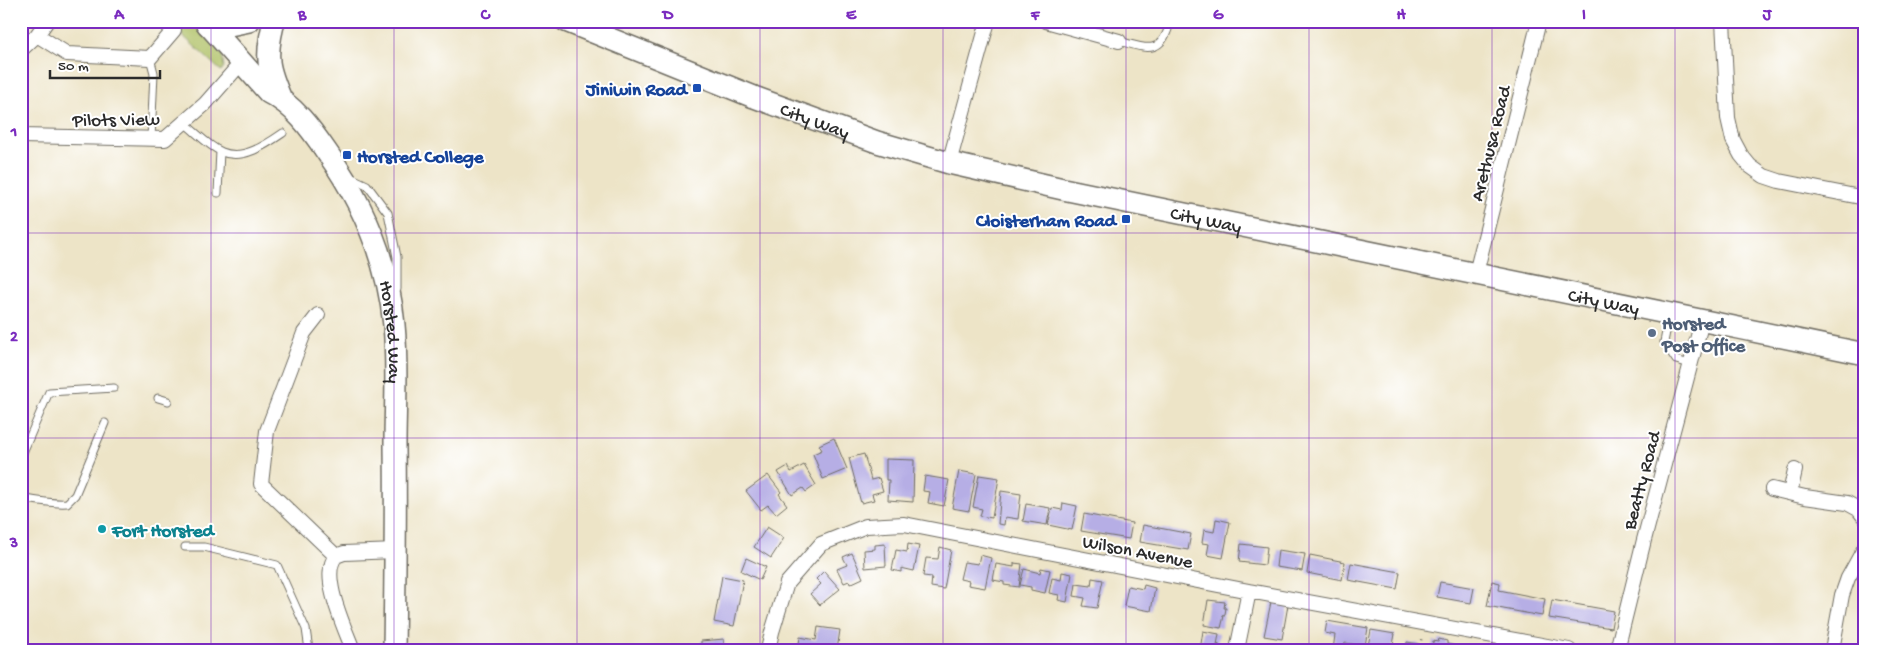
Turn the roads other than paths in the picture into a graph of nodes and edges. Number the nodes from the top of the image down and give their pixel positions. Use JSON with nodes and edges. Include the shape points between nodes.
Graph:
{"nodes":[{"id":1,"x":249,"y":21,"type":"edge"},
{"id":2,"x":988,"y":21,"type":"edge"},
{"id":3,"x":1046,"y":21,"type":"edge"},
{"id":4,"x":1539,"y":21,"type":"edge"},
{"id":5,"x":1723,"y":21,"type":"edge"},
{"id":6,"x":572,"y":22,"type":"edge"},
{"id":7,"x":207,"y":23,"type":"edge"},
{"id":8,"x":274,"y":23,"type":"edge"},
{"id":9,"x":42,"y":26,"type":"edge"},
{"id":10,"x":1169,"y":26,"type":"dead end"},
{"id":11,"x":174,"y":30,"type":"dead end"},
{"id":12,"x":1119,"y":41,"type":"joint"},
{"id":13,"x":21,"y":50,"type":"edge"},
{"id":14,"x":150,"y":58,"type":"junction"},
{"id":15,"x":241,"y":63,"type":"junction"},
{"id":16,"x":281,"y":99,"type":"junction"},
{"id":17,"x":184,"y":123,"type":"junction"},
{"id":18,"x":283,"y":132,"type":"dead end"},
{"id":19,"x":21,"y":136,"type":"edge"},
{"id":20,"x":151,"y":140,"type":"junction"},
{"id":21,"x":220,"y":151,"type":"junction"},
{"id":22,"x":949,"y":163,"type":"junction"},
{"id":23,"x":218,"y":193,"type":"dead end"},
{"id":24,"x":1865,"y":198,"type":"edge"},
{"id":25,"x":1476,"y":273,"type":"junction"},
{"id":26,"x":318,"y":315,"type":"dead end"},
{"id":27,"x":1670,"y":315,"type":"junction"},
{"id":28,"x":1702,"y":321,"type":"junction"},
{"id":29,"x":1865,"y":354,"type":"edge"},
{"id":30,"x":1690,"y":364,"type":"junction"},
{"id":31,"x":114,"y":388,"type":"dead end"},
{"id":32,"x":158,"y":398,"type":"dead end"},
{"id":33,"x":168,"y":401,"type":"dead end"},
{"id":34,"x":104,"y":423,"type":"dead end"},
{"id":35,"x":21,"y":457,"type":"edge"},
{"id":36,"x":1795,"y":470,"type":"dead end"},
{"id":37,"x":1772,"y":489,"type":"dead end"},
{"id":38,"x":1790,"y":493,"type":"junction"},
{"id":39,"x":21,"y":498,"type":"edge"},
{"id":40,"x":1865,"y":518,"type":"edge"},
{"id":41,"x":186,"y":547,"type":"dead end"},
{"id":42,"x":1865,"y":547,"type":"edge"},
{"id":43,"x":396,"y":550,"type":"junction"},
{"id":44,"x":336,"y":556,"type":"junction"},
{"id":45,"x":1249,"y":591,"type":"junction"},
{"id":46,"x":309,"y":650,"type":"edge"},
{"id":47,"x":353,"y":650,"type":"edge"},
{"id":48,"x":394,"y":650,"type":"edge"},
{"id":49,"x":768,"y":650,"type":"edge"},
{"id":50,"x":1237,"y":650,"type":"edge"},
{"id":51,"x":1569,"y":650,"type":"edge"},
{"id":52,"x":1617,"y":650,"type":"edge"},
{"id":53,"x":1832,"y":650,"type":"edge"}],
"edges":[{"from":1,"to":7,"type":"main road","via":[[220,26]]},
{"from":2,"to":22,"type":"street"},
{"from":3,"to":12,"type":"street"},
{"from":4,"to":25,"type":"street","name":"Arethusa Road"},
{"from":5,"to":24,"type":"street","via":[[1728,118],[1732,140],[1740,155],[1764,176]]},
{"from":6,"to":22,"type":"main road","name":"City Way","via":[[816,120]]},
{"from":7,"to":15,"type":"main road","name":"Horsted Way"},
{"from":8,"to":15,"type":"main road"},
{"from":8,"to":16,"type":"main road","via":[[268,58]]},
{"from":9,"to":13,"type":"street"},
{"from":9,"to":14,"type":"street","via":[[67,54]]},
{"from":10,"to":12,"type":"lane","via":[[1166,38],[1156,47]]},
{"from":11,"to":14,"type":"street"},
{"from":14,"to":20,"type":"lane","via":[[154,73]]},
{"from":15,"to":16,"type":"main road","name":"Horsted Way","via":[[269,93]]},
{"from":15,"to":17,"type":"street","name":"Pilots View"},
{"from":16,"to":43,"type":"main road","name":"Horsted Way","via":[[311,129],[342,174],[370,227],[384,270],[394,325]]},
{"from":17,"to":20,"type":"street","name":"Pilots View","via":[[166,138]]},
{"from":17,"to":21,"type":"lane"},
{"from":18,"to":21,"type":"lane","via":[[263,147],[244,153]]},
{"from":19,"to":20,"type":"street","name":"Pilots View"},
{"from":21,"to":23,"type":"lane"},
{"from":22,"to":25,"type":"main road","name":"City Way"},
{"from":25,"to":27,"type":"main road","name":"City Way"},
{"from":26,"to":44,"type":"street","via":[[304,333],[267,431],[261,484]]},
{"from":27,"to":28,"type":"main road","name":"City Way"},
{"from":27,"to":30,"type":"lane","via":[[1664,342],[1676,360]]},
{"from":28,"to":29,"type":"main road","name":"City Way"},
{"from":28,"to":30,"type":"street","name":"Beatty Road"},
{"from":30,"to":52,"type":"street","name":"Beatty Road"},
{"from":31,"to":35,"type":"lane","via":[[49,392]]},
{"from":32,"to":33,"type":"lane"},
{"from":34,"to":39,"type":"lane","via":[[74,495],[67,503]]},
{"from":36,"to":38,"type":"street"},
{"from":37,"to":38,"type":"street"},
{"from":38,"to":40,"type":"street","via":[[1848,503]]},
{"from":41,"to":46,"type":"lane","via":[[204,547],[277,565],[306,629]]},
{"from":42,"to":53,"type":"street","via":[[1842,594]]},
{"from":43,"to":44,"type":"street"},
{"from":43,"to":48,"type":"main road","name":"Horsted Way"},
{"from":44,"to":47,"type":"street","via":[[331,565],[331,586]]},
{"from":45,"to":49,"type":"street","name":"Wilson Avenue","via":[[904,524],[866,526],[821,544],[787,583]]},
{"from":45,"to":50,"type":"street"},
{"from":45,"to":51,"type":"street","name":"Wilson Avenue"}]}
